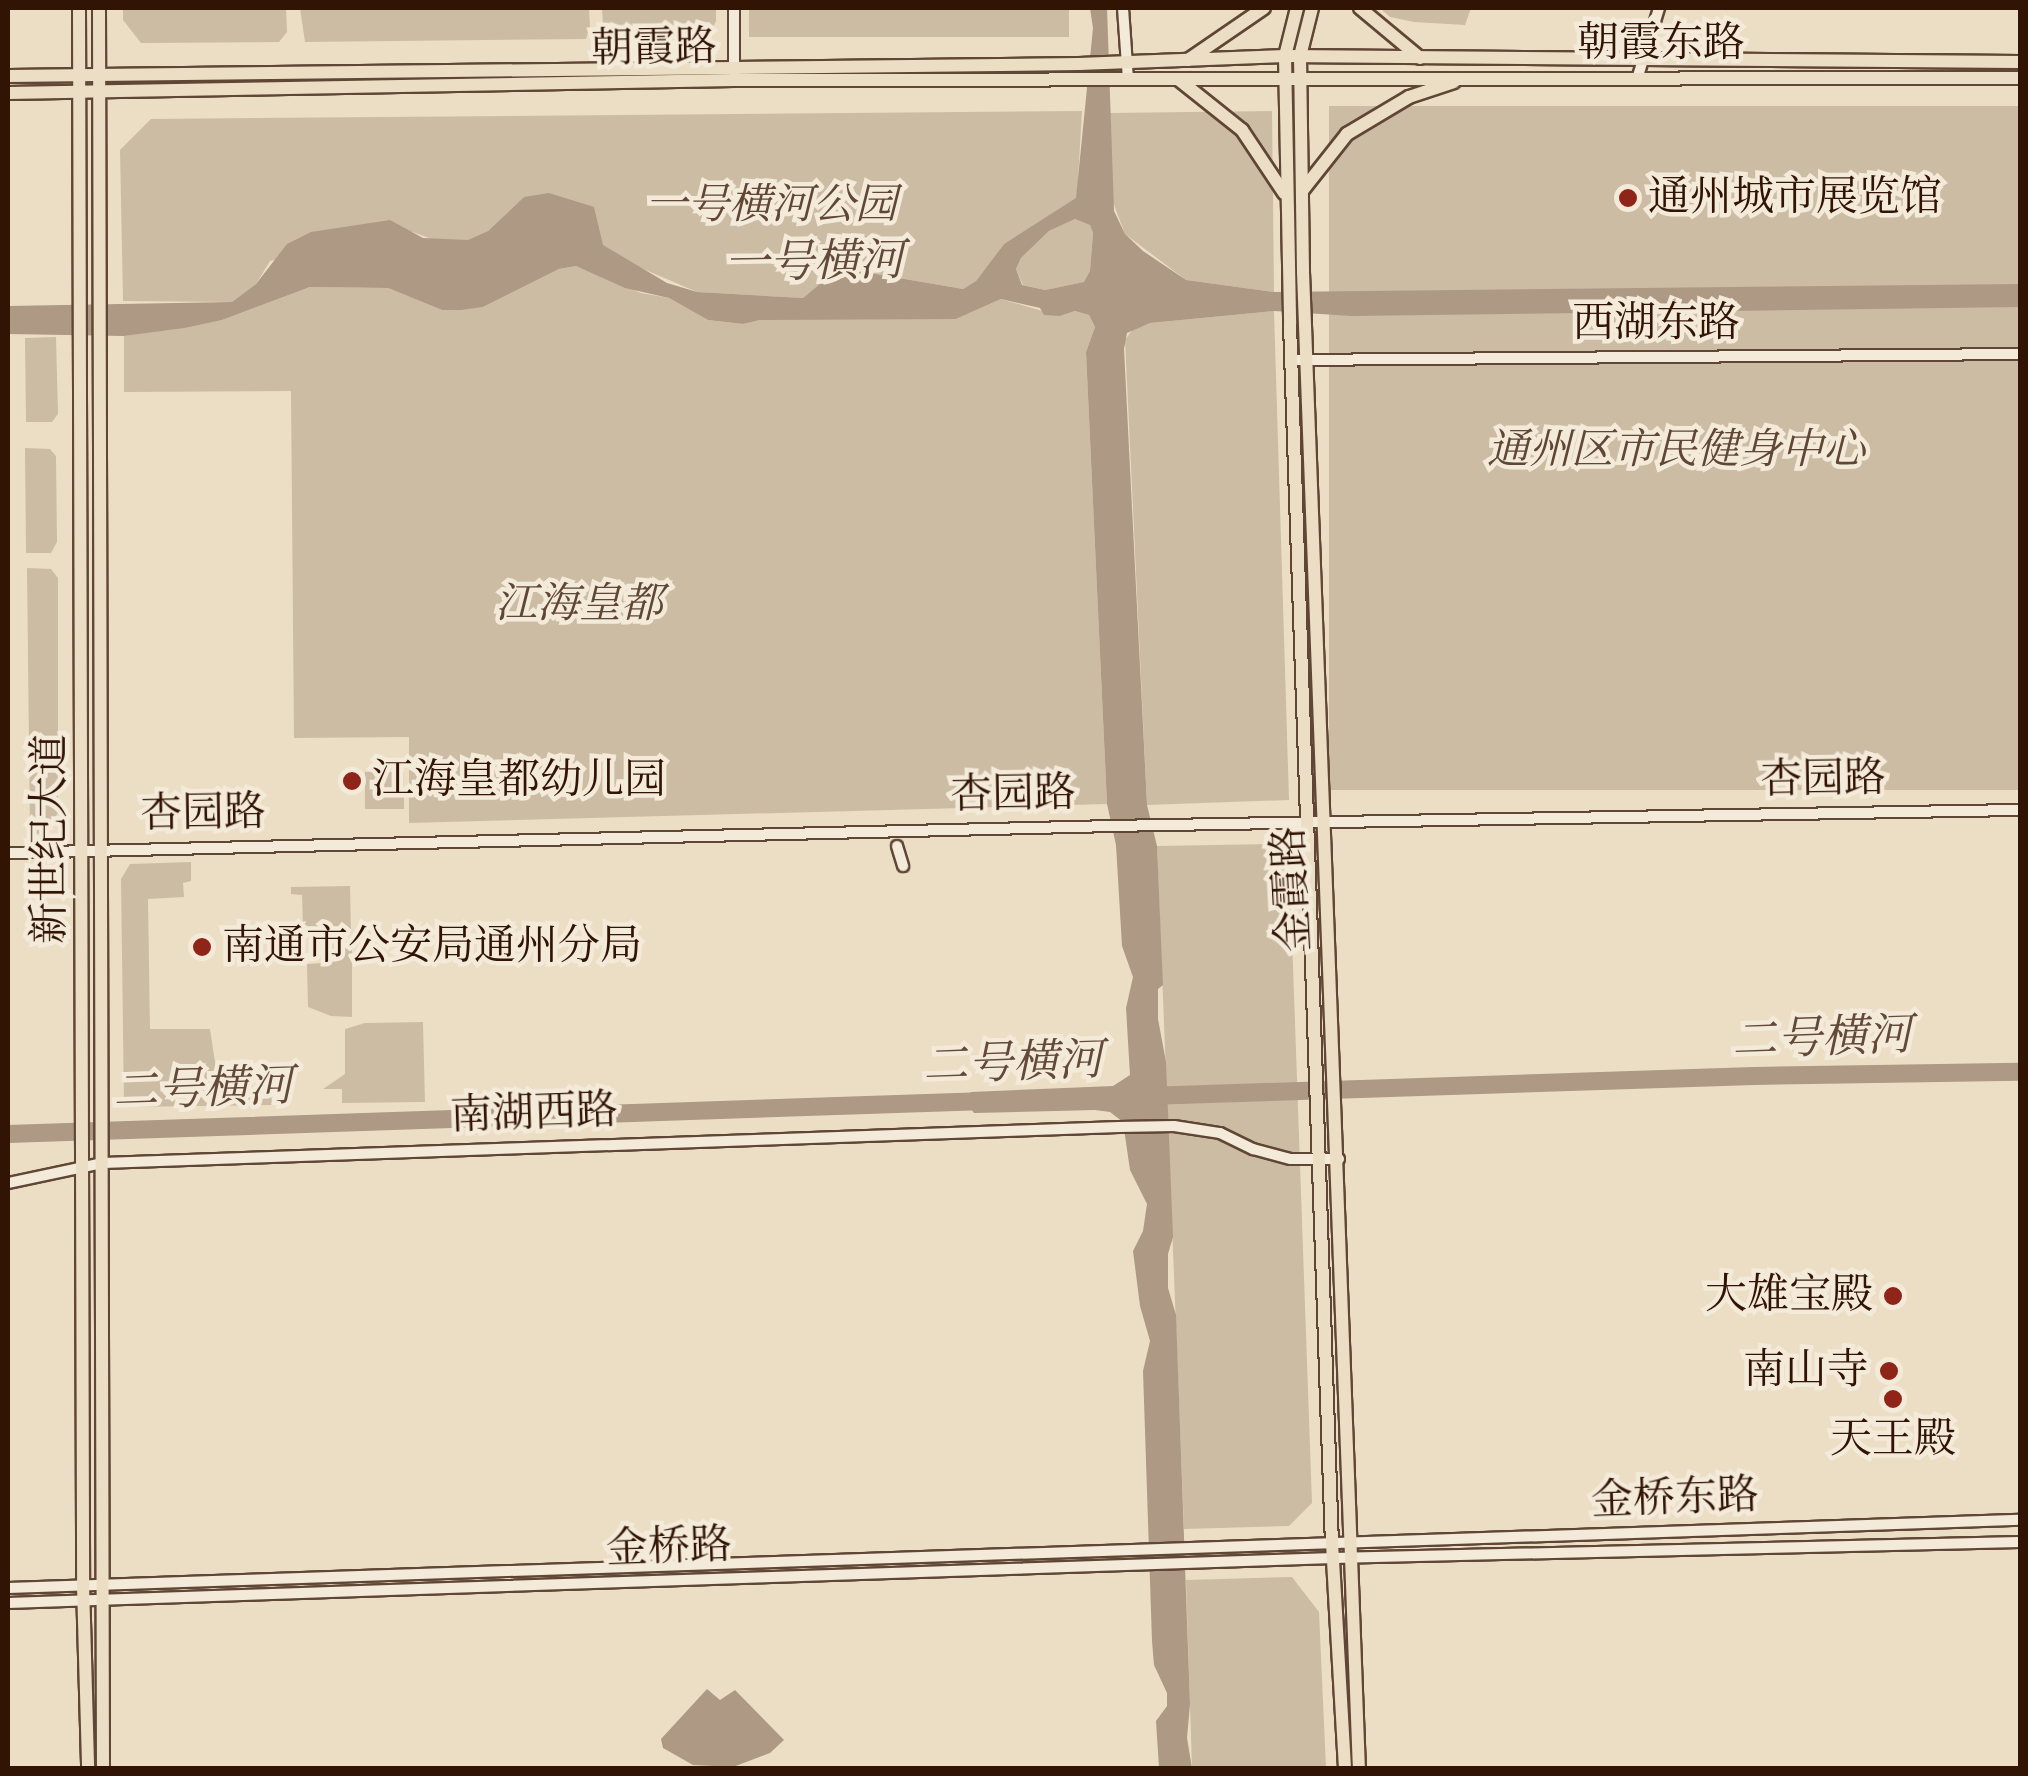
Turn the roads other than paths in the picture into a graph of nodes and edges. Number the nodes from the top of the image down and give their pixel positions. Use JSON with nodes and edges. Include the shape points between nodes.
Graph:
{"nodes":[{"id":1,"x":79,"y":8,"type":"edge"},
{"id":2,"x":99,"y":8,"type":"edge"},
{"id":3,"x":734,"y":8,"type":"edge"},
{"id":4,"x":1123,"y":8,"type":"edge"},
{"id":5,"x":1264,"y":8,"type":"edge"},
{"id":6,"x":1297,"y":8,"type":"edge"},
{"id":7,"x":1312,"y":8,"type":"edge"},
{"id":8,"x":1360,"y":8,"type":"edge"},
{"id":9,"x":1659,"y":8,"type":"edge"},
{"id":10,"x":1285,"y":56,"type":"junction"},
{"id":11,"x":1300,"y":56,"type":"junction"},
{"id":12,"x":1420,"y":58,"type":"junction"},
{"id":13,"x":1188,"y":60,"type":"junction"},
{"id":14,"x":1643,"y":60,"type":"junction"},
{"id":15,"x":2020,"y":62,"type":"edge"},
{"id":16,"x":1121,"y":63,"type":"junction"},
{"id":17,"x":734,"y":74,"type":"junction"},
{"id":18,"x":8,"y":76,"type":"edge"},
{"id":19,"x":80,"y":76,"type":"junction"},
{"id":20,"x":100,"y":76,"type":"junction"},
{"id":21,"x":1638,"y":76,"type":"junction"},
{"id":22,"x":1467,"y":78,"type":"junction"},
{"id":23,"x":2020,"y":78,"type":"edge"},
{"id":24,"x":1122,"y":79,"type":"junction"},
{"id":25,"x":1301,"y":79,"type":"junction"},
{"id":26,"x":1178,"y":80,"type":"junction"},
{"id":27,"x":1286,"y":80,"type":"junction"},
{"id":28,"x":80,"y":92,"type":"junction"},
{"id":29,"x":8,"y":93,"type":"edge"},
{"id":30,"x":100,"y":93,"type":"junction"},
{"id":31,"x":1302,"y":191,"type":"junction"},
{"id":32,"x":1288,"y":202,"type":"junction"},
{"id":33,"x":2020,"y":354,"type":"edge"},
{"id":34,"x":1299,"y":360,"type":"junction"},
{"id":35,"x":2020,"y":810,"type":"edge"},
{"id":36,"x":1307,"y":822,"type":"junction"},
{"id":37,"x":1322,"y":822,"type":"junction"},
{"id":38,"x":897,"y":846,"type":"dead end"},
{"id":39,"x":103,"y":849,"type":"junction"},
{"id":40,"x":84,"y":851,"type":"junction"},
{"id":41,"x":8,"y":853,"type":"edge"},
{"id":42,"x":904,"y":866,"type":"dead end"},
{"id":43,"x":1320,"y":1159,"type":"junction"},
{"id":44,"x":1339,"y":1159,"type":"junction"},
{"id":45,"x":103,"y":1163,"type":"junction"},
{"id":46,"x":83,"y":1167,"type":"junction"},
{"id":47,"x":8,"y":1183,"type":"edge"},
{"id":48,"x":2020,"y":1520,"type":"edge"},
{"id":49,"x":1332,"y":1542,"type":"junction"},
{"id":50,"x":1348,"y":1542,"type":"junction"},
{"id":51,"x":2020,"y":1542,"type":"edge"},
{"id":52,"x":1333,"y":1558,"type":"junction"},
{"id":53,"x":1350,"y":1558,"type":"junction"},
{"id":54,"x":101,"y":1584,"type":"junction"},
{"id":55,"x":83,"y":1585,"type":"junction"},
{"id":56,"x":8,"y":1588,"type":"edge"},
{"id":57,"x":101,"y":1599,"type":"junction"},
{"id":58,"x":83,"y":1600,"type":"junction"},
{"id":59,"x":8,"y":1603,"type":"edge"},
{"id":60,"x":88,"y":1768,"type":"edge"},
{"id":61,"x":103,"y":1768,"type":"edge"},
{"id":62,"x":1345,"y":1768,"type":"edge"},
{"id":63,"x":1359,"y":1768,"type":"edge"}],
"edges":[{"from":1,"to":19,"type":"main road"},
{"from":2,"to":20,"type":"main road"},
{"from":3,"to":17,"type":"street"},
{"from":4,"to":16,"type":"street"},
{"from":5,"to":13,"type":"main road"},
{"from":6,"to":10,"type":"main road","name":"金霞路"},
{"from":7,"to":11,"type":"main road","name":"金霞路"},
{"from":8,"to":12,"type":"main road"},
{"from":9,"to":14,"type":"street"},
{"from":10,"to":11,"type":"main road","name":"朝霞东路"},
{"from":10,"to":13,"type":"main road","name":"朝霞路"},
{"from":10,"to":27,"type":"main road","name":"金霞路"},
{"from":11,"to":12,"type":"main road","name":"朝霞东路"},
{"from":11,"to":25,"type":"main road","name":"金霞路"},
{"from":12,"to":14,"type":"main road","name":"朝霞东路"},
{"from":13,"to":16,"type":"main road","name":"朝霞路"},
{"from":14,"to":15,"type":"main road","name":"朝霞东路"},
{"from":14,"to":21,"type":"street"},
{"from":16,"to":17,"type":"main road","name":"朝霞路"},
{"from":16,"to":24,"type":"street"},
{"from":17,"to":20,"type":"main road","name":"朝霞路"},
{"from":17,"to":24,"type":"main road","name":"朝霞路"},
{"from":17,"to":30,"type":"main road","name":"朝霞路"},
{"from":18,"to":19,"type":"main road","name":"朝霞路"},
{"from":19,"to":20,"type":"main road","name":"朝霞路"},
{"from":19,"to":28,"type":"main road","name":"新世纪大道"},
{"from":20,"to":30,"type":"main road","name":"新世纪大道"},
{"from":21,"to":22,"type":"main road","name":"朝霞东路"},
{"from":21,"to":23,"type":"main road","name":"朝霞东路"},
{"from":22,"to":25,"type":"main road","name":"朝霞东路"},
{"from":22,"to":31,"type":"main road","via":[[1410,96],[1347,134]]},
{"from":24,"to":26,"type":"main road","name":"朝霞路"},
{"from":25,"to":27,"type":"main road","name":"朝霞路"},
{"from":25,"to":31,"type":"main road","name":"金霞路"},
{"from":26,"to":27,"type":"main road","name":"朝霞路"},
{"from":26,"to":32,"type":"main road","via":[[1242,130]]},
{"from":27,"to":32,"type":"main road","name":"金霞路"},
{"from":28,"to":29,"type":"main road","name":"朝霞路"},
{"from":28,"to":30,"type":"main road","name":"朝霞路"},
{"from":28,"to":40,"type":"main road","name":"新世纪大道"},
{"from":30,"to":39,"type":"main road","name":"新世纪大道"},
{"from":31,"to":34,"type":"main road","name":"金霞路","via":[[1305,331]]},
{"from":32,"to":34,"type":"main road","name":"金霞路","via":[[1290,324]]},
{"from":33,"to":34,"type":"street","name":"西湖东路"},
{"from":34,"to":36,"type":"main road","name":"金霞路"},
{"from":34,"to":37,"type":"main road","name":"金霞路"},
{"from":35,"to":37,"type":"street","name":"杏园路"},
{"from":36,"to":37,"type":"street","name":"杏园路"},
{"from":36,"to":39,"type":"street","name":"杏园路"},
{"from":36,"to":43,"type":"main road","name":"金霞路"},
{"from":37,"to":44,"type":"main road","name":"金霞路"},
{"from":38,"to":42,"type":"street"},
{"from":39,"to":40,"type":"street","name":"杏园路"},
{"from":39,"to":45,"type":"main road","name":"新世纪大道"},
{"from":40,"to":41,"type":"street","name":"杏园路"},
{"from":40,"to":46,"type":"main road","name":"新世纪大道"},
{"from":43,"to":44,"type":"street","name":"南湖西路"},
{"from":43,"to":45,"type":"street","name":"南湖西路","via":[[1253,1150],[1220,1133],[1174,1126]]},
{"from":43,"to":49,"type":"main road","name":"金霞路"},
{"from":44,"to":50,"type":"main road","name":"金霞路"},
{"from":45,"to":46,"type":"street","name":"南湖西路"},
{"from":45,"to":54,"type":"main road","name":"新世纪大道"},
{"from":46,"to":47,"type":"street","name":"南湖西路"},
{"from":46,"to":55,"type":"main road","name":"新世纪大道"},
{"from":48,"to":50,"type":"street","name":"金桥东路"},
{"from":49,"to":50,"type":"street","name":"金桥东路"},
{"from":49,"to":52,"type":"main road","name":"金霞路"},
{"from":49,"to":54,"type":"street","name":"金桥路"},
{"from":50,"to":53,"type":"main road","name":"金霞路"},
{"from":51,"to":53,"type":"street","name":"金桥东路"},
{"from":52,"to":53,"type":"street","name":"金桥东路"},
{"from":52,"to":57,"type":"street","name":"金桥路"},
{"from":52,"to":62,"type":"main road","name":"金霞路"},
{"from":53,"to":63,"type":"main road","name":"金霞路"},
{"from":54,"to":55,"type":"street","name":"金桥路"},
{"from":54,"to":57,"type":"main road","name":"新世纪大道"},
{"from":55,"to":56,"type":"street","name":"金桥路"},
{"from":55,"to":58,"type":"main road","name":"新世纪大道"},
{"from":57,"to":58,"type":"street","name":"金桥路"},
{"from":57,"to":61,"type":"main road"},
{"from":58,"to":59,"type":"street","name":"金桥路"},
{"from":58,"to":60,"type":"main road"}]}
